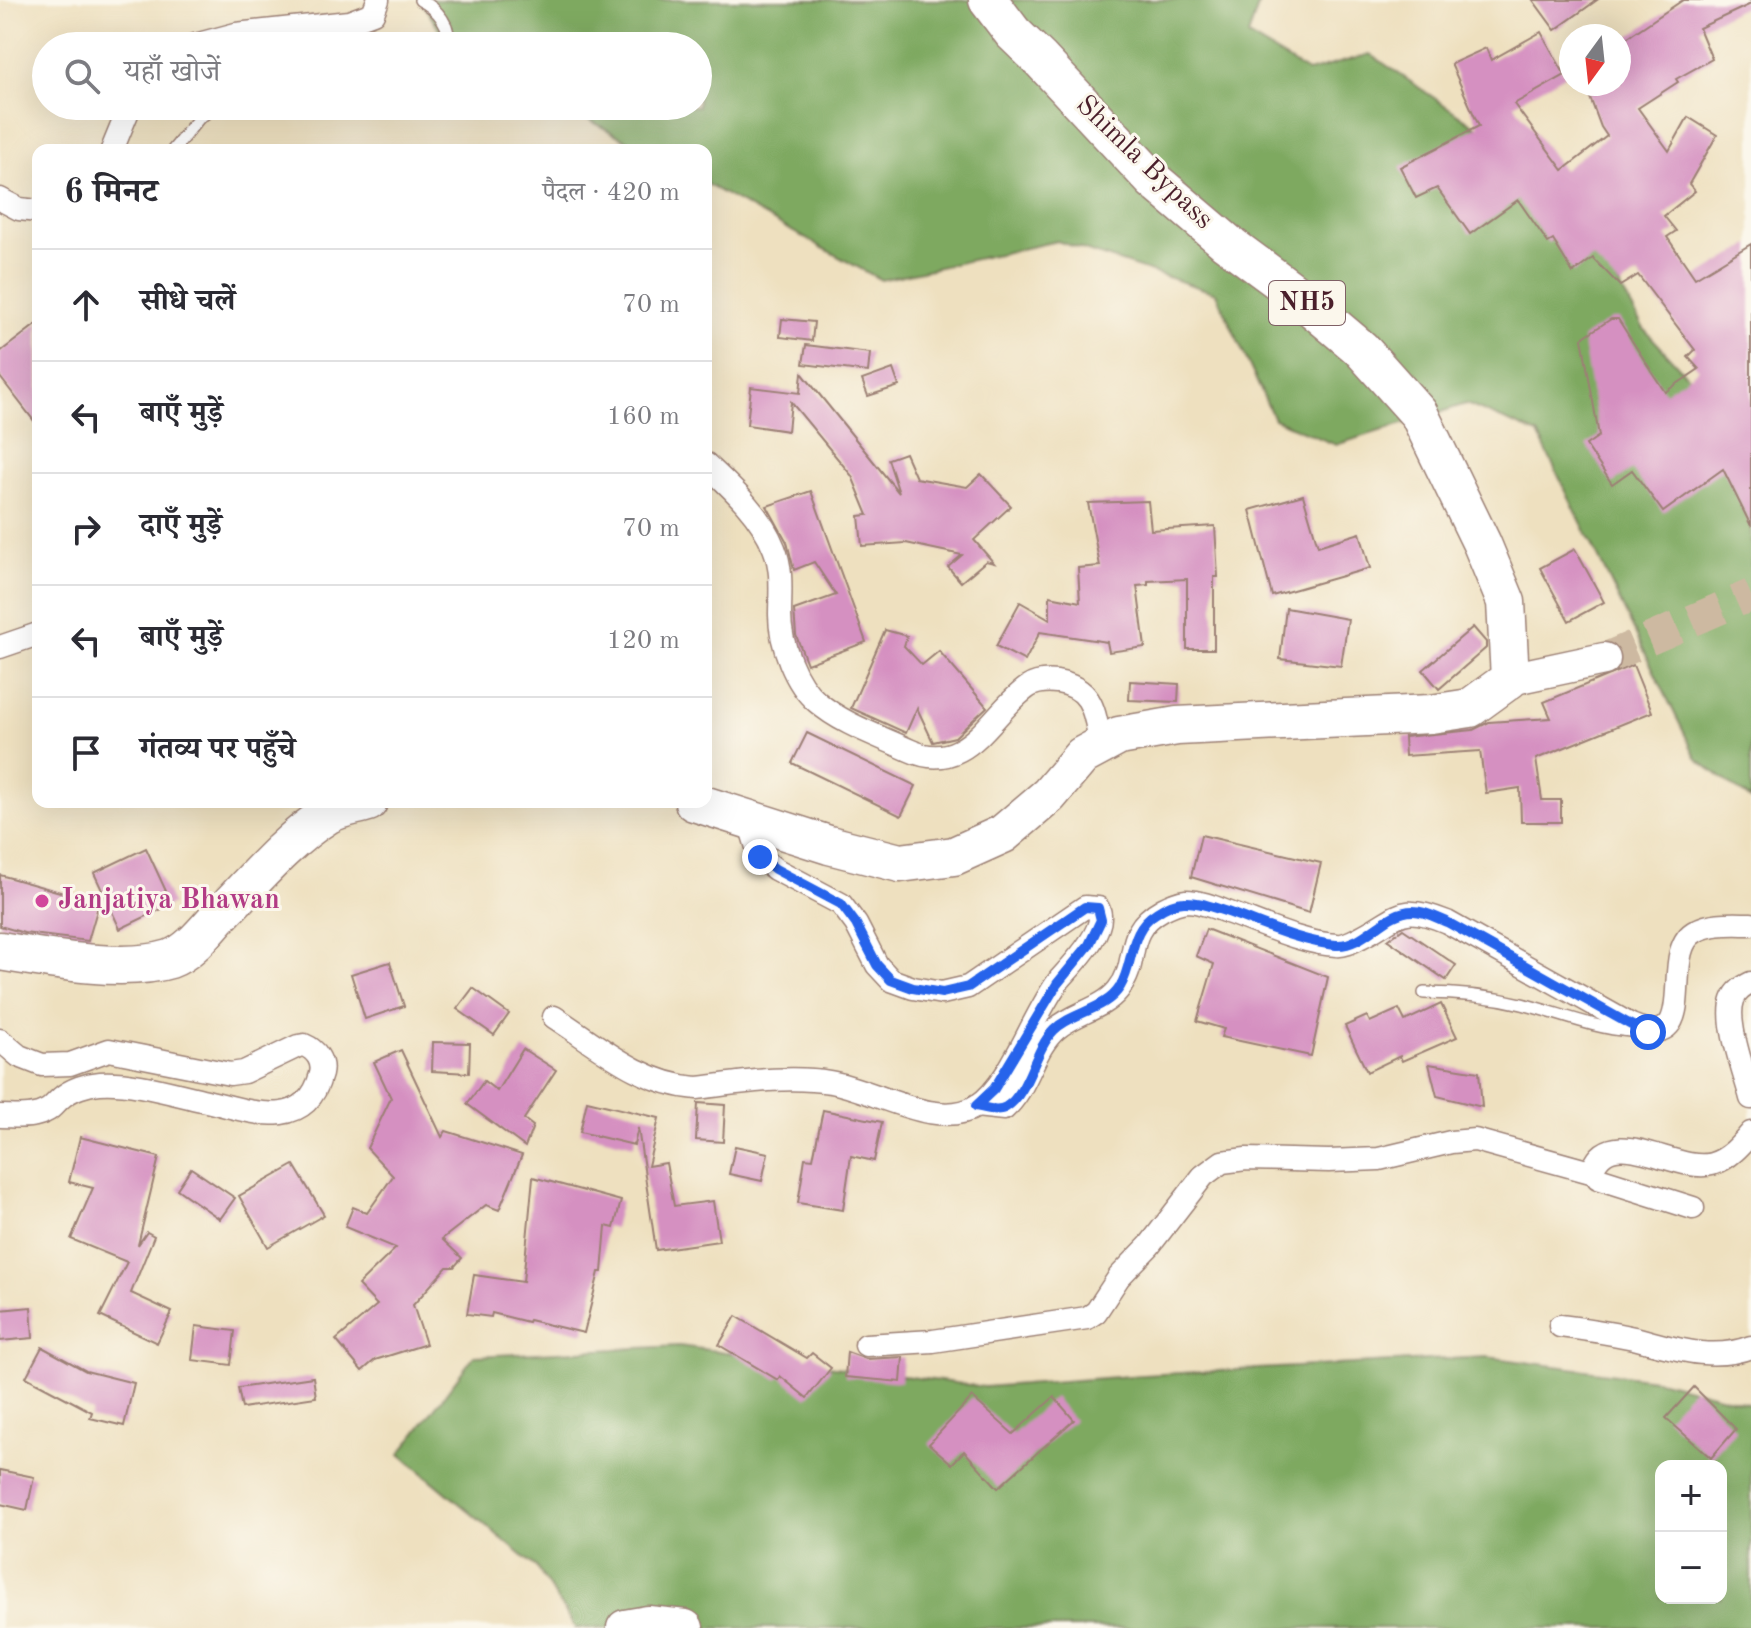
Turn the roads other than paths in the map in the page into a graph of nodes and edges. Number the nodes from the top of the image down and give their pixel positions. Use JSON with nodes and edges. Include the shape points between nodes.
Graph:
{"nodes":[{"id":1,"x":378,"y":0,"type":"edge"},
{"id":2,"x":420,"y":0,"type":"edge"},
{"id":3,"x":988,"y":0,"type":"edge"},
{"id":4,"x":255,"y":32,"type":"edge"},
{"id":5,"x":448,"y":32,"type":"edge"},
{"id":6,"x":124,"y":120,"type":"edge"},
{"id":7,"x":197,"y":120,"type":"edge"},
{"id":8,"x":114,"y":144,"type":"edge"},
{"id":9,"x":178,"y":144,"type":"edge"},
{"id":10,"x":0,"y":199,"type":"edge"},
{"id":11,"x":32,"y":210,"type":"edge"},
{"id":12,"x":712,"y":470,"type":"edge"},
{"id":13,"x":32,"y":636,"type":"edge"},
{"id":14,"x":0,"y":647,"type":"edge"},
{"id":15,"x":1604,"y":659,"type":"tunnel mouth"},
{"id":16,"x":1510,"y":679,"type":"junction"},
{"id":17,"x":1101,"y":745,"type":"junction"},
{"id":18,"x":712,"y":807,"type":"edge"},
{"id":19,"x":348,"y":808,"type":"edge"},
{"id":20,"x":748,"y":818,"type":"junction"},
{"id":21,"x":1751,"y":924,"type":"edge"},
{"id":22,"x":0,"y":951,"type":"edge"},
{"id":23,"x":1751,"y":983,"type":"edge"},
{"id":24,"x":1424,"y":993,"type":"dead end"},
{"id":25,"x":554,"y":1017,"type":"dead end"},
{"id":26,"x":1648,"y":1032,"type":"junction"},
{"id":27,"x":0,"y":1040,"type":"edge"},
{"id":28,"x":1751,"y":1098,"type":"edge"},
{"id":29,"x":976,"y":1106,"type":"junction"},
{"id":30,"x":0,"y":1116,"type":"edge"},
{"id":31,"x":1751,"y":1133,"type":"edge"},
{"id":32,"x":1594,"y":1173,"type":"junction"},
{"id":33,"x":1693,"y":1208,"type":"dead end"},
{"id":34,"x":1560,"y":1326,"type":"dead end"},
{"id":35,"x":866,"y":1345,"type":"dead end"},
{"id":36,"x":1751,"y":1347,"type":"edge"},
{"id":37,"x":625,"y":1628,"type":"edge"},
{"id":38,"x":685,"y":1628,"type":"edge"}],
"edges":[{"from":1,"to":4,"type":"street","via":[[373,13],[349,22]]},
{"from":2,"to":5,"type":"lane","via":[[430,4]]},
{"from":3,"to":16,"type":"highway","name":"Shimla Bypass","number":"NH5","via":[[1153,180],[1361,349],[1419,414],[1506,602]]},
{"from":6,"to":8,"type":"street"},
{"from":7,"to":9,"type":"lane"},
{"from":10,"to":11,"type":"street"},
{"from":12,"to":17,"type":"street","via":[[742,498],[774,547],[781,575],[782,634],[793,666],[816,702],[914,752],[941,755],[958,752],[1029,686],[1047,680],[1085,693]]},
{"from":13,"to":14,"type":"street"},
{"from":15,"to":16,"type":"main road"},
{"from":16,"to":17,"type":"highway","via":[[1470,708],[1177,726],[1119,736]]},
{"from":17,"to":20,"type":"highway","via":[[1082,756],[1049,795],[1003,834],[954,856],[900,863]]},
{"from":18,"to":20,"type":"highway"},
{"from":19,"to":22,"type":"highway","via":[[328,814],[282,852],[174,957],[94,963]]},
{"from":20,"to":29,"type":"street","via":[[760,857],[841,904],[877,965],[891,980],[913,988],[942,993],[968,987],[1075,913],[1098,908],[1101,920],[1089,945],[1057,984],[994,1089]]},
{"from":21,"to":26,"type":"street","via":[[1694,931],[1679,958],[1671,1023]]},
{"from":23,"to":28,"type":"street","via":[[1734,997],[1731,1012]]},
{"from":24,"to":26,"type":"lane","via":[[1471,994],[1614,1030]]},
{"from":25,"to":29,"type":"street","via":[[645,1077],[680,1087],[795,1079],[857,1088],[925,1111]]},
{"from":26,"to":29,"type":"street","via":[[1428,914],[1395,915],[1340,946],[1188,901],[1174,903],[1141,925],[1118,990],[1054,1030],[1016,1098],[1004,1109]]},
{"from":27,"to":30,"type":"street","via":[[19,1056],[42,1065],[70,1064],[109,1050],[230,1074],[304,1045],[318,1056],[322,1068],[311,1095],[288,1112],[257,1113],[109,1083],[78,1088],[39,1114]]},
{"from":31,"to":32,"type":"street","via":[[1739,1148],[1713,1164],[1614,1148],[1603,1152]]},
{"from":32,"to":33,"type":"street"},
{"from":32,"to":35,"type":"street","via":[[1475,1140],[1379,1159],[1222,1162],[1203,1176],[1087,1318],[933,1341]]},
{"from":34,"to":36,"type":"street","via":[[1680,1351],[1716,1354]]},
{"from":37,"to":38,"type":"main road"}]}
